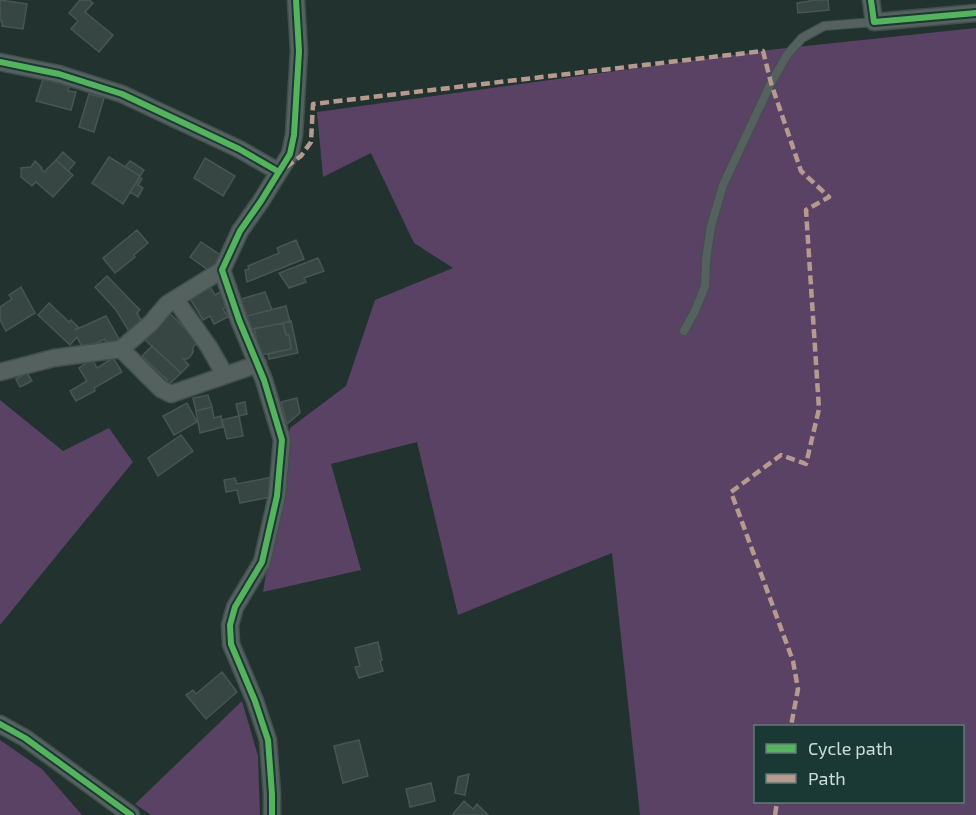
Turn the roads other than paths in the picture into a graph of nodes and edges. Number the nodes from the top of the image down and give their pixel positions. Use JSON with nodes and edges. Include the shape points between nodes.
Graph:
{"nodes":[{"id":1,"x":296,"y":0,"type":"edge"},
{"id":2,"x":871,"y":0,"type":"edge"},
{"id":3,"x":976,"y":13,"type":"edge"},
{"id":4,"x":874,"y":22,"type":"junction"},
{"id":5,"x":0,"y":62,"type":"edge"},
{"id":6,"x":279,"y":172,"type":"junction"},
{"id":7,"x":222,"y":270,"type":"junction"},
{"id":8,"x":175,"y":299,"type":"junction"},
{"id":9,"x":684,"y":331,"type":"dead end"},
{"id":10,"x":125,"y":342,"type":"junction"},
{"id":11,"x":258,"y":364,"type":"junction"},
{"id":12,"x":0,"y":372,"type":"edge"},
{"id":13,"x":225,"y":375,"type":"junction"},
{"id":14,"x":0,"y":724,"type":"edge"},
{"id":15,"x":131,"y":815,"type":"edge"},
{"id":16,"x":272,"y":815,"type":"edge"}],
"edges":[{"from":1,"to":6,"type":"street","via":[[299,51],[294,135],[290,154]]},
{"from":2,"to":4,"type":"street"},
{"from":3,"to":4,"type":"street"},
{"from":4,"to":9,"type":"lane","via":[[824,26],[802,38],[787,55],[723,185],[711,226],[705,286]]},
{"from":5,"to":6,"type":"street","via":[[59,74],[122,94]]},
{"from":6,"to":7,"type":"street","via":[[240,231]]},
{"from":7,"to":8,"type":"street"},
{"from":7,"to":11,"type":"street"},
{"from":8,"to":10,"type":"street"},
{"from":8,"to":13,"type":"street"},
{"from":10,"to":12,"type":"street"},
{"from":10,"to":13,"type":"street","via":[[161,389],[171,394]]},
{"from":11,"to":13,"type":"street"},
{"from":11,"to":16,"type":"street","via":[[282,440],[278,485],[262,562],[235,607],[230,625],[231,644],[268,740]]},
{"from":14,"to":15,"type":"street"}]}
